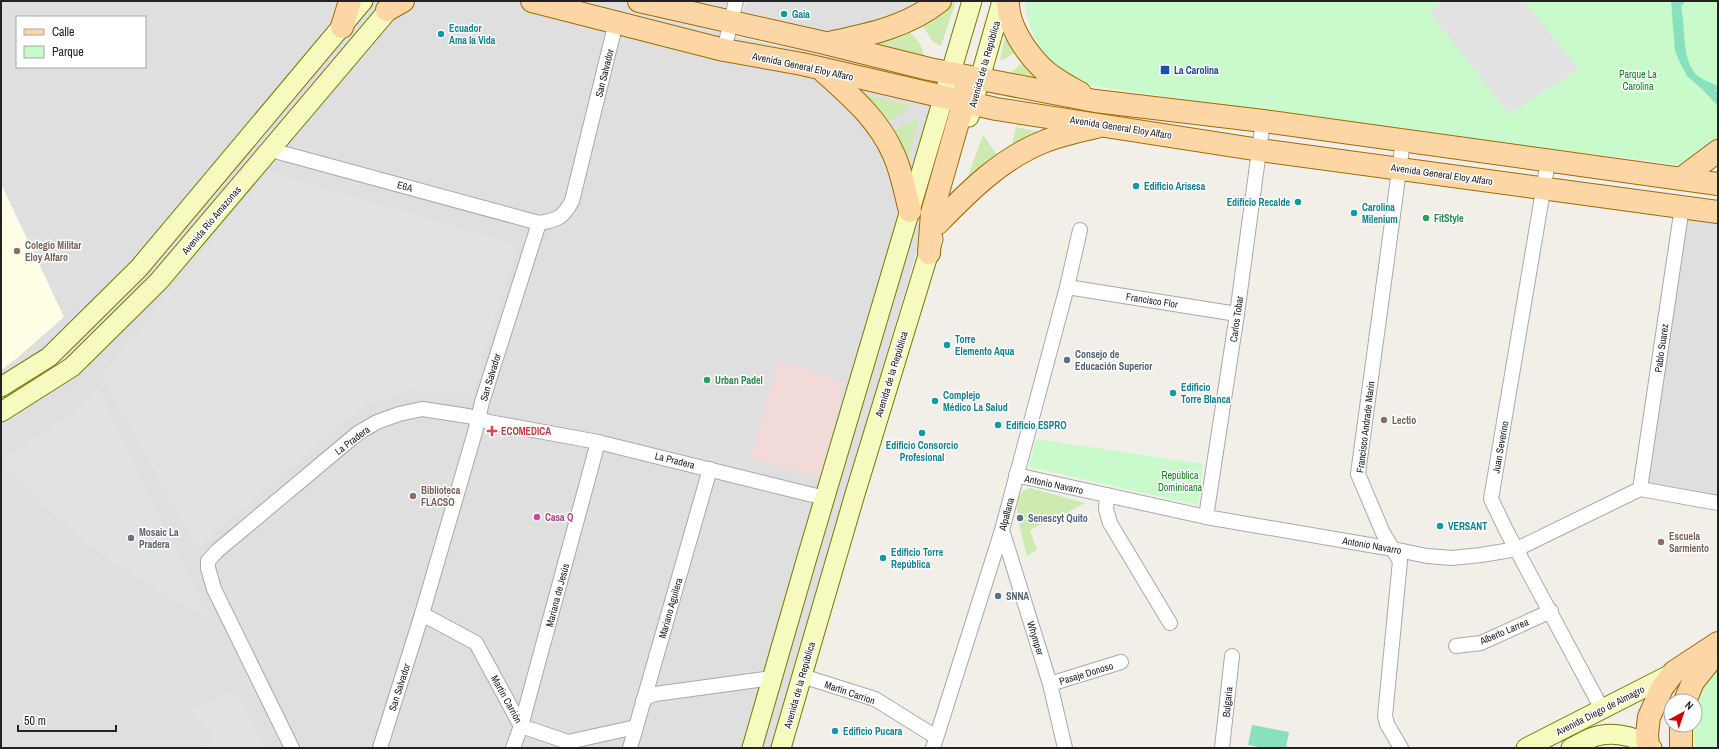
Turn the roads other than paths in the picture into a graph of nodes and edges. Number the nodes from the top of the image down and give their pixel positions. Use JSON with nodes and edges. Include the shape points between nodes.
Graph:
{"nodes":[{"id":1,"x":350,"y":1,"type":"edge"},
{"id":2,"x":363,"y":1,"type":"edge"},
{"id":3,"x":532,"y":1,"type":"edge"},
{"id":4,"x":639,"y":1,"type":"edge"},
{"id":5,"x":736,"y":1,"type":"edge"},
{"id":6,"x":940,"y":1,"type":"edge"},
{"id":7,"x":972,"y":1,"type":"edge"},
{"id":8,"x":1002,"y":1,"type":"edge"},
{"id":9,"x":1008,"y":1,"type":"edge"},
{"id":10,"x":395,"y":4,"type":"edge"},
{"id":11,"x":616,"y":22,"type":"junction"},
{"id":12,"x":731,"y":23,"type":"junction"},
{"id":13,"x":342,"y":27,"type":"junction"},
{"id":14,"x":826,"y":43,"type":"junction"},
{"id":15,"x":724,"y":50,"type":"junction"},
{"id":16,"x":822,"y":70,"type":"junction"},
{"id":17,"x":951,"y":73,"type":"junction"},
{"id":18,"x":980,"y":79,"type":"junction"},
{"id":19,"x":960,"y":101,"type":"junction"},
{"id":20,"x":1095,"y":101,"type":"junction"},
{"id":21,"x":1263,"y":121,"type":"junction"},
{"id":22,"x":1105,"y":124,"type":"junction"},
{"id":23,"x":1403,"y":140,"type":"junction"},
{"id":24,"x":271,"y":150,"type":"junction"},
{"id":25,"x":1260,"y":150,"type":"junction"},
{"id":26,"x":1718,"y":151,"type":"edge"},
{"id":27,"x":1548,"y":161,"type":"junction"},
{"id":28,"x":1400,"y":168,"type":"junction"},
{"id":29,"x":1682,"y":178,"type":"junction"},
{"id":30,"x":1718,"y":184,"type":"edge"},
{"id":31,"x":1544,"y":188,"type":"junction"},
{"id":32,"x":1682,"y":207,"type":"junction"},
{"id":33,"x":910,"y":211,"type":"junction"},
{"id":34,"x":1718,"y":212,"type":"edge"},
{"id":35,"x":539,"y":223,"type":"junction"},
{"id":36,"x":938,"y":223,"type":"junction"},
{"id":37,"x":1080,"y":230,"type":"dead end"},
{"id":38,"x":929,"y":254,"type":"junction"},
{"id":39,"x":1067,"y":287,"type":"junction"},
{"id":40,"x":1237,"y":314,"type":"junction"},
{"id":41,"x":1,"y":387,"type":"edge"},
{"id":42,"x":1,"y":412,"type":"edge"},
{"id":43,"x":478,"y":419,"type":"junction"},
{"id":44,"x":598,"y":442,"type":"junction"},
{"id":45,"x":710,"y":469,"type":"junction"},
{"id":46,"x":1016,"y":475,"type":"junction"},
{"id":47,"x":1640,"y":489,"type":"junction"},
{"id":48,"x":1107,"y":495,"type":"junction"},
{"id":49,"x":825,"y":498,"type":"junction"},
{"id":50,"x":1718,"y":503,"type":"edge"},
{"id":51,"x":1206,"y":517,"type":"junction"},
{"id":52,"x":1002,"y":530,"type":"junction"},
{"id":53,"x":1393,"y":549,"type":"junction"},
{"id":54,"x":1517,"y":549,"type":"junction"},
{"id":55,"x":1550,"y":611,"type":"junction"},
{"id":56,"x":422,"y":614,"type":"junction"},
{"id":57,"x":1170,"y":622,"type":"dead end"},
{"id":58,"x":1718,"y":643,"type":"edge"},
{"id":59,"x":1456,"y":646,"type":"dead end"},
{"id":60,"x":1718,"y":651,"type":"edge"},
{"id":61,"x":1232,"y":656,"type":"dead end"},
{"id":62,"x":1121,"y":662,"type":"dead end"},
{"id":63,"x":1674,"y":672,"type":"junction"},
{"id":64,"x":802,"y":676,"type":"junction"},
{"id":65,"x":772,"y":678,"type":"junction"},
{"id":66,"x":1050,"y":684,"type":"junction"},
{"id":67,"x":1688,"y":693,"type":"edge"},
{"id":68,"x":643,"y":701,"type":"junction"},
{"id":69,"x":1602,"y":709,"type":"junction"},
{"id":70,"x":521,"y":726,"type":"junction"},
{"id":71,"x":636,"y":727,"type":"junction"},
{"id":72,"x":1681,"y":733,"type":"edge"},
{"id":73,"x":934,"y":742,"type":"edge"},
{"id":74,"x":1649,"y":747,"type":"edge"},
{"id":75,"x":292,"y":748,"type":"edge"},
{"id":76,"x":380,"y":748,"type":"edge"},
{"id":77,"x":514,"y":748,"type":"edge"},
{"id":78,"x":630,"y":748,"type":"edge"},
{"id":79,"x":752,"y":748,"type":"edge"},
{"id":80,"x":781,"y":748,"type":"edge"},
{"id":81,"x":1065,"y":748,"type":"edge"},
{"id":82,"x":1222,"y":748,"type":"edge"},
{"id":83,"x":1401,"y":748,"type":"edge"},
{"id":84,"x":1526,"y":748,"type":"edge"},
{"id":85,"x":1570,"y":748,"type":"edge"},
{"id":86,"x":1681,"y":748,"type":"edge"}],
"edges":[{"from":1,"to":13,"type":"main road"},
{"from":2,"to":13,"type":"main road"},
{"from":3,"to":11,"type":"main road","name":"Avenida General Eloy Alfaro"},
{"from":4,"to":12,"type":"main road"},
{"from":5,"to":12,"type":"street"},
{"from":6,"to":14,"type":"main road","via":[[917,17],[888,29]]},
{"from":7,"to":17,"type":"main road"},
{"from":8,"to":18,"type":"main road","name":"Avenida de la República"},
{"from":9,"to":20,"type":"main road","via":[[1009,15],[1019,38],[1041,67],[1064,84]]},
{"from":10,"to":24,"type":"main road","name":"Avenida Río Amazonas"},
{"from":11,"to":15,"type":"main road","name":"Avenida General Eloy Alfaro"},
{"from":11,"to":35,"type":"street","name":"San Salvador","via":[[572,201],[567,210],[554,221]]},
{"from":12,"to":14,"type":"main road"},
{"from":12,"to":15,"type":"street"},
{"from":13,"to":41,"type":"main road","via":[[139,268],[49,357]]},
{"from":14,"to":17,"type":"main road"},
{"from":15,"to":16,"type":"main road","name":"Avenida General Eloy Alfaro"},
{"from":16,"to":19,"type":"main road","name":"Avenida General Eloy Alfaro"},
{"from":16,"to":33,"type":"main road","via":[[853,98],[883,134],[894,154]]},
{"from":17,"to":18,"type":"main road"},
{"from":17,"to":19,"type":"main road","via":[[965,85],[966,91]]},
{"from":18,"to":19,"type":"main road","name":"Avenida de la República"},
{"from":18,"to":20,"type":"main road"},
{"from":19,"to":22,"type":"main road","name":"Avenida General Eloy Alfaro","via":[[996,109]]},
{"from":19,"to":33,"type":"main road","name":"Avenida de la República"},
{"from":19,"to":36,"type":"main road","name":"Avenida de la República"},
{"from":19,"to":38,"type":"main road","via":[[932,213]]},
{"from":20,"to":21,"type":"main road"},
{"from":21,"to":23,"type":"main road"},
{"from":21,"to":25,"type":"street","name":"Carlos Tobar"},
{"from":22,"to":25,"type":"main road","name":"Avenida General Eloy Alfaro"},
{"from":22,"to":36,"type":"main road","via":[[1043,142],[1026,150],[977,183]]},
{"from":23,"to":27,"type":"main road"},
{"from":23,"to":28,"type":"street","name":"Francisco Andrade Marin"},
{"from":24,"to":35,"type":"street","name":"E6A"},
{"from":24,"to":42,"type":"main road","name":"Avenida Río Amazonas","via":[[159,281],[72,367]]},
{"from":25,"to":28,"type":"main road","name":"Avenida General Eloy Alfaro"},
{"from":25,"to":40,"type":"street","name":"Carlos Tobar"},
{"from":26,"to":29,"type":"main road"},
{"from":27,"to":29,"type":"main road"},
{"from":27,"to":31,"type":"street","name":"Juan Severino"},
{"from":28,"to":31,"type":"main road","name":"Avenida General Eloy Alfaro"},
{"from":28,"to":53,"type":"street","name":"Francisco Andrade Marin","via":[[1358,474],[1382,533]]},
{"from":29,"to":30,"type":"main road"},
{"from":31,"to":32,"type":"main road","name":"Avenida General Eloy Alfaro"},
{"from":31,"to":54,"type":"street","name":"Juan Severino","via":[[1491,499]]},
{"from":32,"to":34,"type":"main road","name":"Avenida General Eloy Alfaro"},
{"from":32,"to":47,"type":"street","name":"Pablo Suarez"},
{"from":33,"to":49,"type":"main road","name":"Avenida de la República"},
{"from":35,"to":43,"type":"street","name":"San Salvador"},
{"from":36,"to":38,"type":"main road","name":"Avenida de la República"},
{"from":37,"to":39,"type":"street","name":"Alpallana"},
{"from":38,"to":64,"type":"main road","name":"Avenida de la República"},
{"from":39,"to":40,"type":"street","name":"Francisco Flor"},
{"from":39,"to":46,"type":"street","name":"Alpallana"},
{"from":40,"to":51,"type":"street","name":"Carlos Tobar"},
{"from":43,"to":44,"type":"street","name":"La Pradera"},
{"from":43,"to":56,"type":"street","name":"San Salvador"},
{"from":43,"to":75,"type":"street","name":"La Pradera","via":[[422,409],[377,422],[358,433],[227,542],[208,561],[214,589]]},
{"from":44,"to":45,"type":"street","name":"La Pradera"},
{"from":44,"to":70,"type":"street","name":"Mariana de Jesús"},
{"from":45,"to":49,"type":"street","name":"La Pradera"},
{"from":45,"to":68,"type":"street","name":"Mariano Aguilera"},
{"from":46,"to":48,"type":"street","name":"Antonio Navarro"},
{"from":46,"to":52,"type":"street","name":"Alpallana"},
{"from":47,"to":50,"type":"street"},
{"from":47,"to":54,"type":"street","name":"Antonio Navarro"},
{"from":48,"to":51,"type":"street","name":"Antonio Navarro"},
{"from":48,"to":57,"type":"street","via":[[1106,509],[1110,523]]},
{"from":49,"to":65,"type":"main road","name":"Avenida de la República"},
{"from":51,"to":53,"type":"street","name":"Antonio Navarro"},
{"from":52,"to":66,"type":"street","name":"Whymper"},
{"from":52,"to":73,"type":"street","name":"Alpallana"},
{"from":53,"to":54,"type":"street","name":"Antonio Navarro","via":[[1452,558]]},
{"from":53,"to":83,"type":"street","name":"Francisco Andrade Marin","via":[[1400,561],[1385,716]]},
{"from":54,"to":55,"type":"street","name":"Juan Severino"},
{"from":55,"to":59,"type":"street","name":"Alberto Larrea","via":[[1481,643]]},
{"from":55,"to":69,"type":"street","name":"Juan Severino"},
{"from":56,"to":70,"type":"street","name":"Martin Carrión","via":[[476,643]]},
{"from":56,"to":76,"type":"street","name":"San Salvador"},
{"from":58,"to":63,"type":"main road"},
{"from":60,"to":67,"type":"main road","via":[[1693,682]]},
{"from":61,"to":82,"type":"street","name":"Bulgaria"},
{"from":62,"to":66,"type":"street","name":"Pasaje Donoso"},
{"from":63,"to":69,"type":"main road","name":"Avenida Diego de Almagro"},
{"from":63,"to":74,"type":"main road","via":[[1662,688],[1649,717],[1646,734]]},
{"from":64,"to":73,"type":"street","name":"Martín Carrion","via":[[875,699]]},
{"from":64,"to":80,"type":"main road","name":"Avenida de la República"},
{"from":65,"to":68,"type":"street","via":[[655,694]]},
{"from":65,"to":79,"type":"main road","name":"Avenida de la República"},
{"from":66,"to":81,"type":"street","name":"Whymper"},
{"from":68,"to":71,"type":"street","name":"Mariano Aguilera"},
{"from":69,"to":84,"type":"main road","name":"Avenida Diego de Almagro"},
{"from":70,"to":71,"type":"street","name":"Martin Carrión","via":[[568,742]]},
{"from":70,"to":77,"type":"street","name":"Mariana de Jesús"},
{"from":71,"to":78,"type":"street","name":"Mariano Aguilera"},
{"from":72,"to":86,"type":"main road"},
{"from":74,"to":85,"type":"main road","name":"Avenida Diego de Almagro","via":[[1635,739],[1603,734]]}]}
